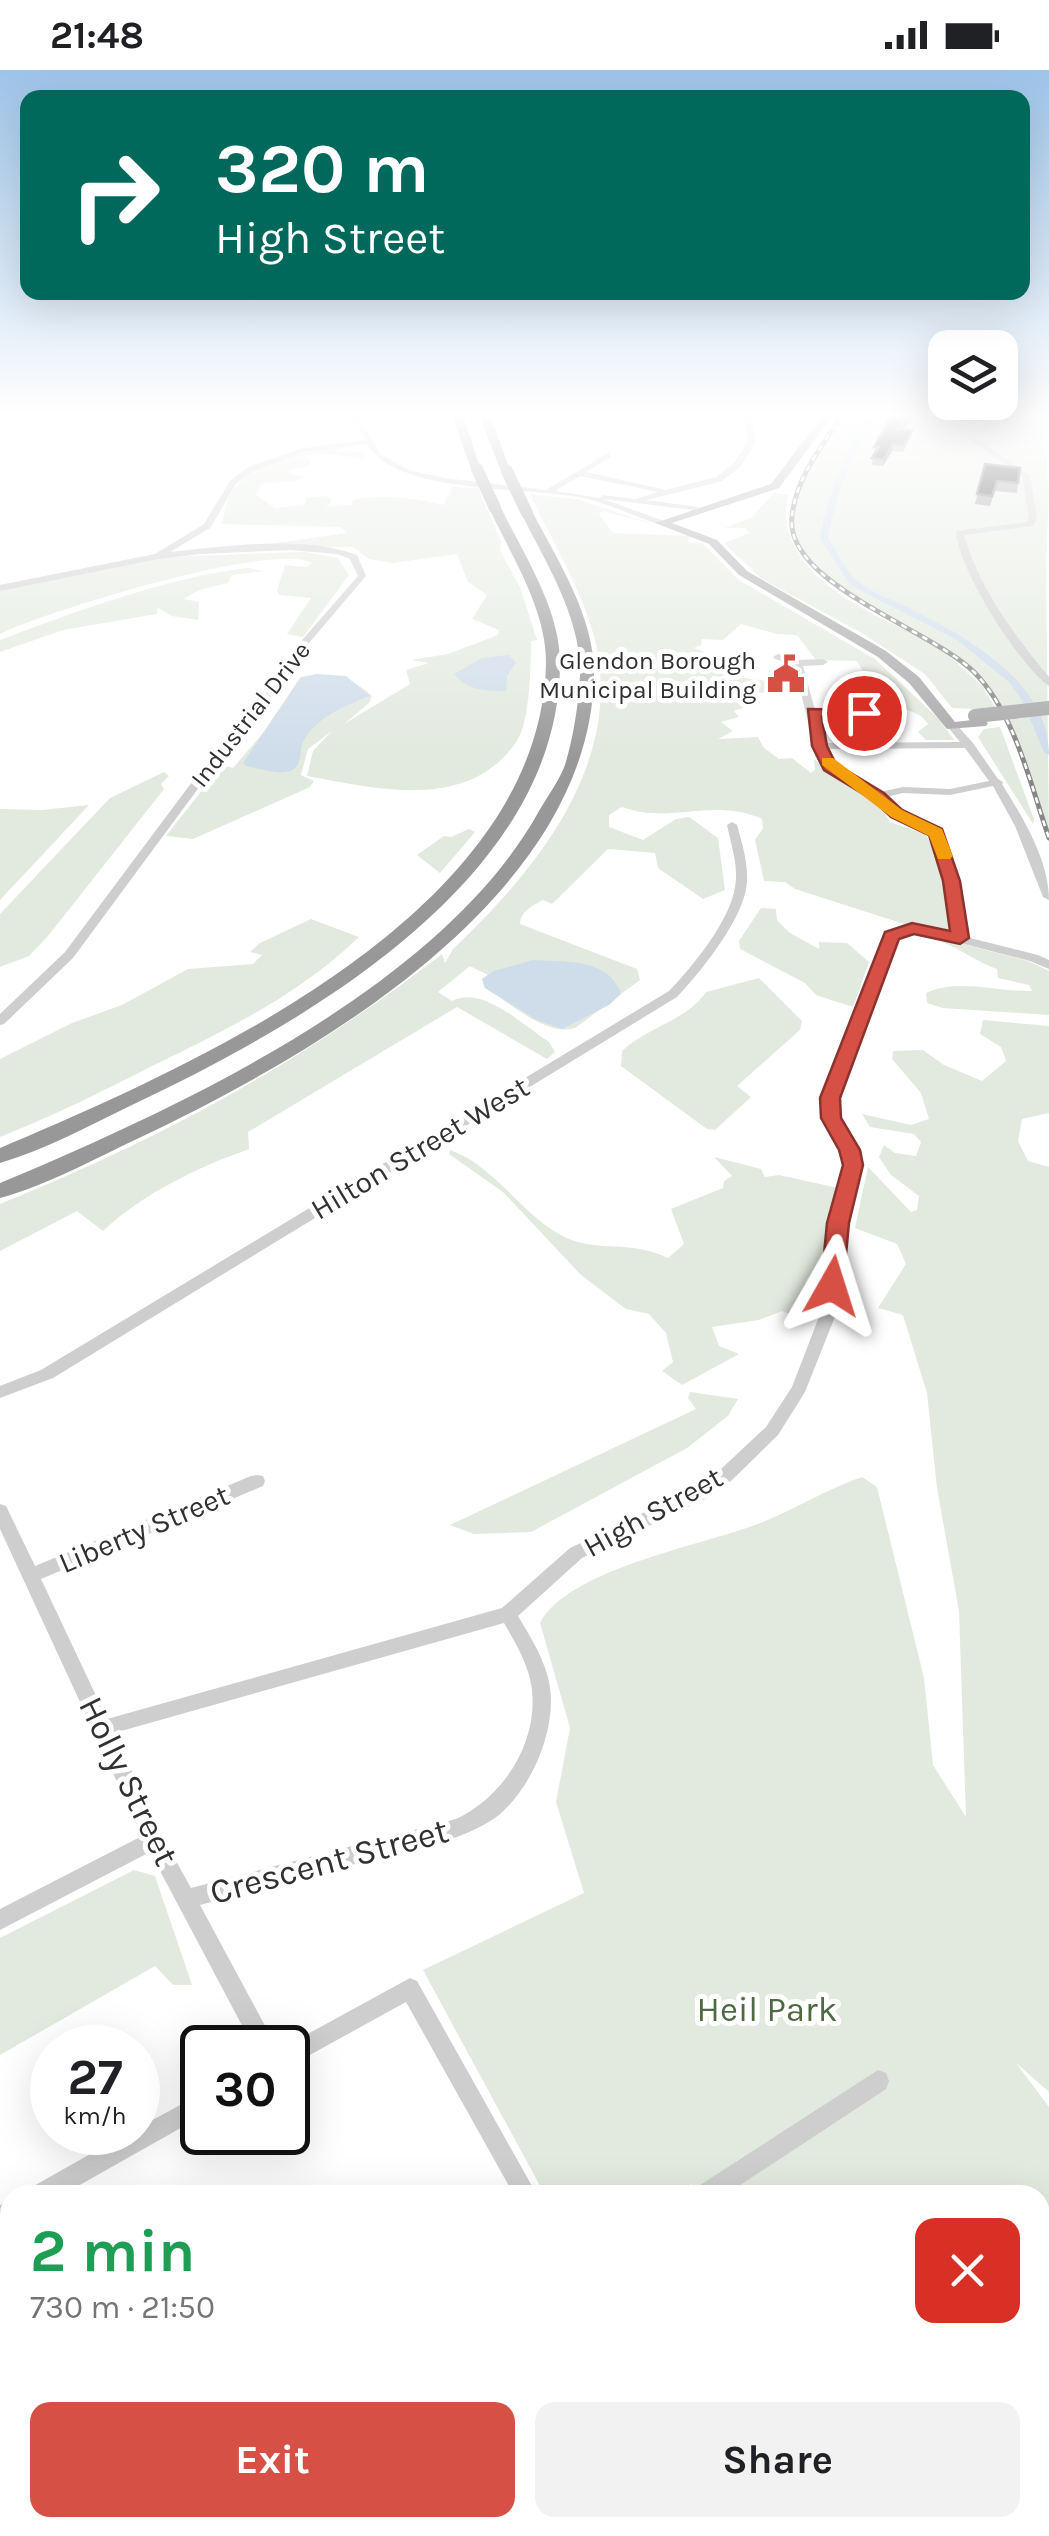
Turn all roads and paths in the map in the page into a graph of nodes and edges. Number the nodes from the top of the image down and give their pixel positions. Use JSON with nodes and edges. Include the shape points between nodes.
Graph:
{"nodes":[{"id":1,"x":201,"y":530,"type":"edge"},
{"id":2,"x":506,"y":530,"type":"edge"},
{"id":3,"x":534,"y":530,"type":"edge"},
{"id":4,"x":680,"y":530,"type":"edge"},
{"id":5,"x":993,"y":530,"type":"edge"},
{"id":6,"x":158,"y":556,"type":"junction"},
{"id":7,"x":0,"y":588,"type":"edge"},
{"id":8,"x":778,"y":656,"type":"dead end"},
{"id":9,"x":823,"y":662,"type":"dead end"},
{"id":10,"x":798,"y":663,"type":"junction"},
{"id":11,"x":1049,"y":682,"type":"edge"},
{"id":12,"x":814,"y":712,"type":"junction"},
{"id":13,"x":1049,"y":712,"type":"edge"},
{"id":14,"x":864,"y":713,"type":"dead end"},
{"id":15,"x":949,"y":723,"type":"junction"},
{"id":16,"x":969,"y":745,"type":"junction"},
{"id":17,"x":819,"y":746,"type":"junction"},
{"id":18,"x":998,"y":782,"type":"junction"},
{"id":19,"x":878,"y":796,"type":"junction"},
{"id":20,"x":732,"y":825,"type":"dead end"},
{"id":21,"x":1049,"y":897,"type":"edge"},
{"id":22,"x":960,"y":938,"type":"junction"},
{"id":23,"x":1049,"y":965,"type":"edge"},
{"id":24,"x":0,"y":1021,"type":"edge"},
{"id":25,"x":0,"y":1156,"type":"edge"},
{"id":26,"x":0,"y":1191,"type":"edge"},
{"id":27,"x":0,"y":1392,"type":"edge"},
{"id":28,"x":257,"y":1481,"type":"dead end"},
{"id":29,"x":0,"y":1511,"type":"edge"},
{"id":30,"x":30,"y":1576,"type":"junction"},
{"id":31,"x":508,"y":1614,"type":"junction"},
{"id":32,"x":103,"y":1728,"type":"junction"},
{"id":33,"x":154,"y":1840,"type":"junction"},
{"id":34,"x":186,"y":1899,"type":"junction"},
{"id":35,"x":0,"y":1920,"type":"edge"},
{"id":36,"x":254,"y":2025,"type":"edge"},
{"id":37,"x":310,"y":2044,"type":"edge"},
{"id":38,"x":878,"y":2081,"type":"dead end"},
{"id":39,"x":180,"y":2116,"type":"edge"},
{"id":40,"x":58,"y":2185,"type":"edge"},
{"id":41,"x":520,"y":2185,"type":"edge"},
{"id":42,"x":720,"y":2185,"type":"edge"}],
"edges":[{"from":1,"to":6,"type":"street"},
{"from":2,"to":25,"type":"highway","bridge":true,"via":[[542,614],[553,676],[539,752],[496,834],[411,924],[315,997],[190,1071]]},
{"from":3,"to":26,"type":"highway","bridge":true,"via":[[579,630],[588,694],[570,772],[512,865],[442,940],[314,1035],[172,1114]]},
{"from":4,"to":15,"type":"main road","via":[[713,542],[743,574],[882,654]]},
{"from":5,"to":11,"type":"street","via":[[960,533],[971,572]]},
{"from":6,"to":7,"type":"street"},
{"from":6,"to":24,"type":"street","name":"Industrial Drive","via":[[338,550],[354,557],[362,576],[306,640],[70,954]]},
{"from":8,"to":10,"type":"street"},
{"from":9,"to":10,"type":"street"},
{"from":10,"to":12,"type":"street"},
{"from":12,"to":14,"type":"street"},
{"from":12,"to":17,"type":"street"},
{"from":13,"to":15,"type":"main road","bridge":true},
{"from":15,"to":16,"type":"street"},
{"from":16,"to":17,"type":"street"},
{"from":16,"to":18,"type":"street"},
{"from":17,"to":19,"type":"street","via":[[830,766]]},
{"from":18,"to":19,"type":"street"},
{"from":18,"to":21,"type":"street","via":[[1024,827]]},
{"from":19,"to":22,"type":"street","via":[[896,814],[936,833]]},
{"from":20,"to":27,"type":"street","name":"Hilton Street West","via":[[741,886],[736,904],[673,994],[47,1374]]},
{"from":22,"to":23,"type":"street","name":"High Street"},
{"from":22,"to":31,"type":"street","name":"High Street","via":[[912,928],[891,936],[830,1098],[831,1118],[853,1165],[838,1223],[830,1309],[806,1374],[772,1431],[701,1493],[576,1553]]},
{"from":28,"to":30,"type":"street","name":"Liberty Street"},
{"from":29,"to":30,"type":"street","name":"Holly Street"},
{"from":30,"to":32,"type":"street","name":"Holly Street"},
{"from":31,"to":32,"type":"street","name":"High Street"},
{"from":31,"to":34,"type":"street","name":"Crescent Street","via":[[542,1687],[539,1722],[522,1770],[499,1803],[458,1828]]},
{"from":32,"to":33,"type":"street","name":"Holly Street"},
{"from":33,"to":34,"type":"street","name":"Holly Street"},
{"from":33,"to":35,"type":"street"},
{"from":34,"to":36,"type":"street","name":"Holly Street"},
{"from":37,"to":41,"type":"street","via":[[410,1988]]},
{"from":38,"to":42,"type":"street"},
{"from":39,"to":40,"type":"street"}]}
